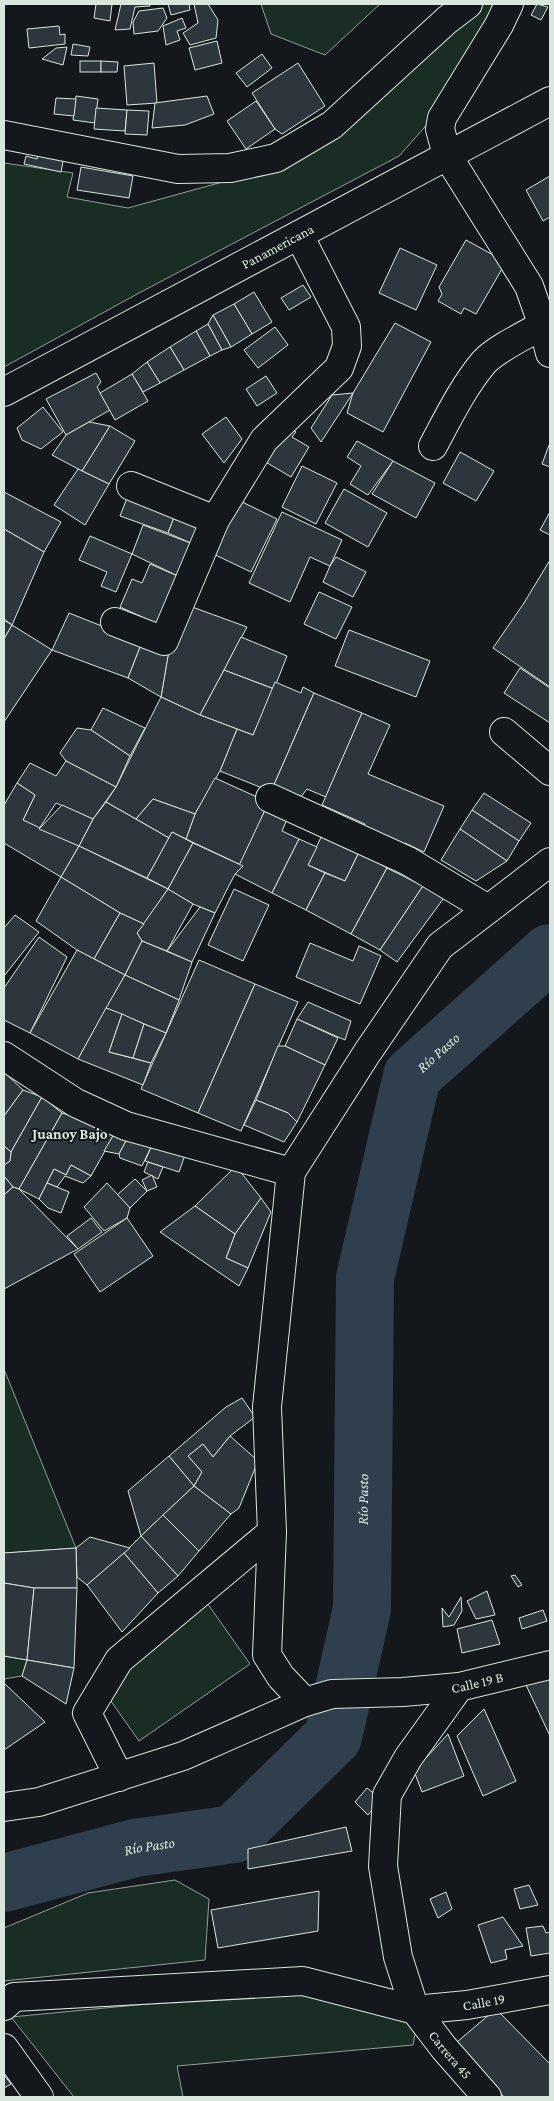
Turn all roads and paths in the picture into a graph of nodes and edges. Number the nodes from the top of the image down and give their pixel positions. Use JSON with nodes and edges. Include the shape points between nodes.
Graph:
{"nodes":[{"id":1,"x":468,"y":4,"type":"edge"},
{"id":2,"x":509,"y":4,"type":"edge"},
{"id":3,"x":550,"y":101,"type":"edge"},
{"id":4,"x":4,"y":135,"type":"edge"},
{"id":5,"x":447,"y":155,"type":"junction"},
{"id":6,"x":299,"y":235,"type":"junction"},
{"id":7,"x":547,"y":323,"type":"edge"},
{"id":8,"x":550,"y":353,"type":"edge"},
{"id":9,"x":4,"y":392,"type":"edge"},
{"id":10,"x":433,"y":446,"type":"dead end"},
{"id":11,"x":132,"y":486,"type":"dead end"},
{"id":12,"x":215,"y":520,"type":"junction"},
{"id":13,"x":116,"y":622,"type":"dead end"},
{"id":14,"x":504,"y":732,"type":"dead end"},
{"id":15,"x":550,"y":771,"type":"edge"},
{"id":16,"x":270,"y":798,"type":"dead end"},
{"id":17,"x":550,"y":862,"type":"edge"},
{"id":18,"x":488,"y":909,"type":"junction"},
{"id":19,"x":4,"y":1056,"type":"edge"},
{"id":20,"x":290,"y":1172,"type":"junction"},
{"id":21,"x":272,"y":1532,"type":"junction"},
{"id":22,"x":550,"y":1666,"type":"edge"},
{"id":23,"x":458,"y":1687,"type":"junction"},
{"id":24,"x":305,"y":1702,"type":"junction"},
{"id":25,"x":119,"y":1777,"type":"junction"},
{"id":26,"x":4,"y":1807,"type":"edge"},
{"id":27,"x":550,"y":1990,"type":"edge"},
{"id":28,"x":4,"y":2006,"type":"edge"},
{"id":29,"x":415,"y":2010,"type":"junction"},
{"id":30,"x":4,"y":2048,"type":"edge"},
{"id":31,"x":40,"y":2097,"type":"edge"},
{"id":32,"x":487,"y":2097,"type":"edge"}],
"edges":[{"from":1,"to":4,"type":"street","via":[[332,125],[276,158],[230,168],[178,169]]},
{"from":2,"to":5,"type":"street","via":[[442,118],[440,129]]},
{"from":3,"to":5,"type":"street","name":"Panamericana"},
{"from":5,"to":6,"type":"street","name":"Panamericana"},
{"from":5,"to":7,"type":"street","via":[[529,286]]},
{"from":6,"to":9,"type":"street","name":"Panamericana"},
{"from":6,"to":12,"type":"street","via":[[346,327],[347,346],[339,368],[264,440]]},
{"from":7,"to":8,"type":"street"},
{"from":7,"to":10,"type":"street","via":[[484,362]]},
{"from":11,"to":12,"type":"street"},
{"from":12,"to":13,"type":"street","via":[[164,641]]},
{"from":14,"to":15,"type":"street"},
{"from":16,"to":18,"type":"street","via":[[408,861]]},
{"from":17,"to":18,"type":"street"},
{"from":18,"to":20,"type":"street","via":[[440,946]]},
{"from":19,"to":20,"type":"street","via":[[76,1103],[126,1126]]},
{"from":20,"to":21,"type":"street","via":[[267,1407]]},
{"from":21,"to":24,"type":"street","via":[[267,1655],[281,1677]]},
{"from":21,"to":25,"type":"street","via":[[119,1660],[86,1713]]},
{"from":22,"to":23,"type":"street","name":"Calle 19 B"},
{"from":23,"to":24,"type":"street","name":"Calle 19 B","via":[[332,1694]]},
{"from":23,"to":29,"type":"street","name":"Carrera 45","via":[[408,1758],[387,1796],[383,1866],[398,1957]]},
{"from":24,"to":25,"type":"street","name":"Calle 19 B","via":[[183,1756]]},
{"from":25,"to":26,"type":"street","name":"Calle 19 B","via":[[39,1802]]},
{"from":27,"to":29,"type":"street","name":"Calle 19","via":[[467,2005]]},
{"from":28,"to":29,"type":"street","via":[[14,1997],[303,1981]]},
{"from":29,"to":32,"type":"street","name":"Carrera 45"},
{"from":30,"to":31,"type":"street"}]}
